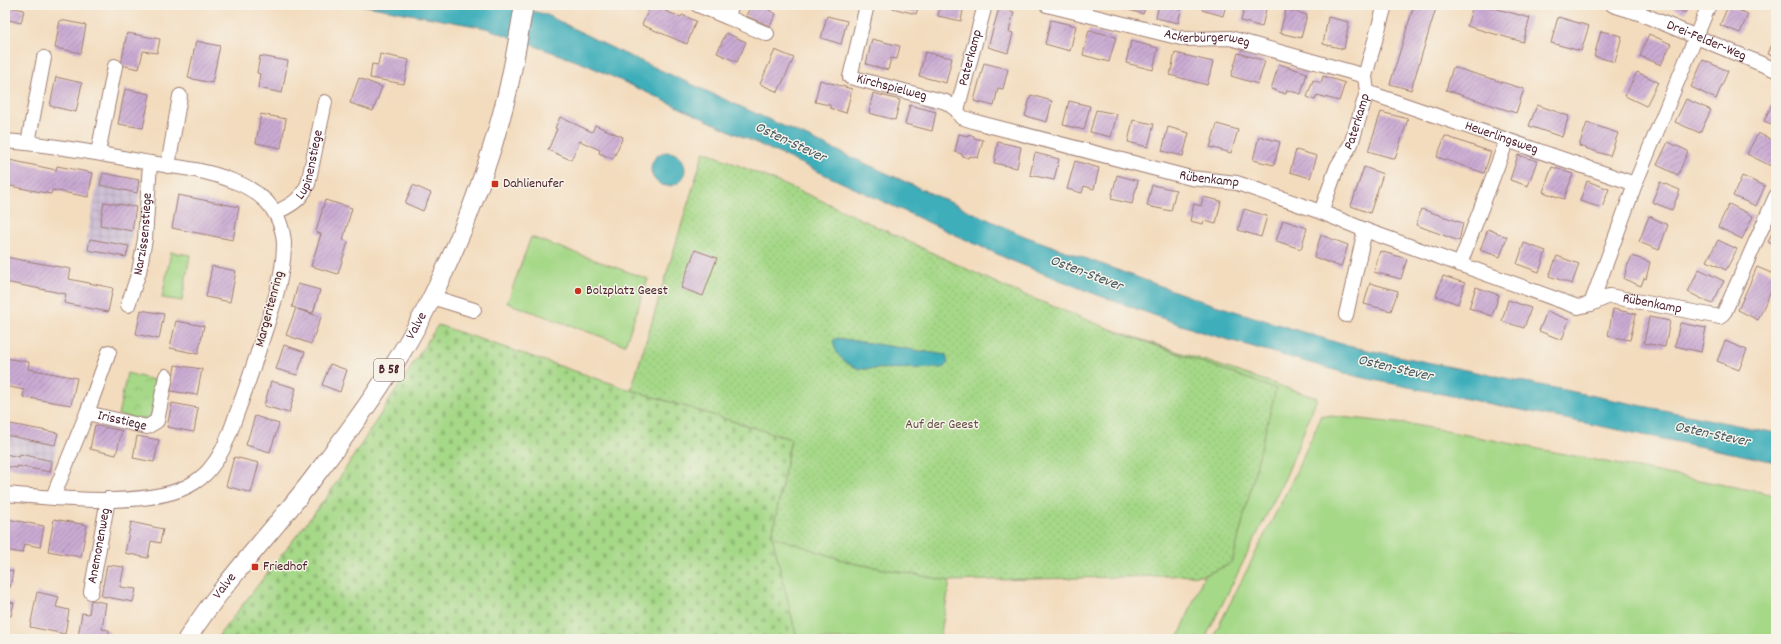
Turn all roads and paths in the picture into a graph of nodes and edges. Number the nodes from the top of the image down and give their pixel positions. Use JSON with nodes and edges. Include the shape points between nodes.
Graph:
{"nodes":[{"id":1,"x":524,"y":5,"type":"edge"},
{"id":2,"x":698,"y":5,"type":"edge"},
{"id":3,"x":867,"y":5,"type":"edge"},
{"id":4,"x":985,"y":5,"type":"edge"},
{"id":5,"x":1047,"y":5,"type":"edge"},
{"id":6,"x":1385,"y":5,"type":"edge"},
{"id":7,"x":1613,"y":5,"type":"edge"},
{"id":8,"x":1709,"y":5,"type":"edge"},
{"id":9,"x":730,"y":11,"type":"edge"},
{"id":10,"x":767,"y":34,"type":"dead end"},
{"id":11,"x":1696,"y":36,"type":"junction"},
{"id":12,"x":44,"y":58,"type":"dead end"},
{"id":13,"x":115,"y":66,"type":"dead end"},
{"id":14,"x":1776,"y":70,"type":"edge"},
{"id":15,"x":1365,"y":76,"type":"junction"},
{"id":16,"x":1367,"y":92,"type":"junction"},
{"id":17,"x":180,"y":96,"type":"dead end"},
{"id":18,"x":325,"y":102,"type":"dead end"},
{"id":19,"x":957,"y":110,"type":"junction"},
{"id":20,"x":1507,"y":140,"type":"junction"},
{"id":21,"x":5,"y":141,"type":"edge"},
{"id":22,"x":28,"y":143,"type":"junction"},
{"id":23,"x":98,"y":153,"type":"junction"},
{"id":24,"x":150,"y":162,"type":"junction"},
{"id":25,"x":168,"y":166,"type":"junction"},
{"id":26,"x":1635,"y":184,"type":"junction"},
{"id":27,"x":1776,"y":196,"type":"edge"},
{"id":28,"x":1321,"y":212,"type":"junction"},
{"id":29,"x":275,"y":213,"type":"junction"},
{"id":30,"x":1365,"y":230,"type":"junction"},
{"id":31,"x":1460,"y":264,"type":"junction"},
{"id":32,"x":432,"y":297,"type":"junction"},
{"id":33,"x":1591,"y":304,"type":"junction"},
{"id":34,"x":128,"y":305,"type":"dead end"},
{"id":35,"x":474,"y":310,"type":"dead end"},
{"id":36,"x":1346,"y":315,"type":"dead end"},
{"id":37,"x":109,"y":352,"type":"dead end"},
{"id":38,"x":166,"y":376,"type":"dead end"},
{"id":39,"x":87,"y":413,"type":"junction"},
{"id":40,"x":5,"y":494,"type":"edge"},
{"id":41,"x":53,"y":498,"type":"junction"},
{"id":42,"x":108,"y":499,"type":"junction"},
{"id":43,"x":91,"y":592,"type":"dead end"},
{"id":44,"x":187,"y":639,"type":"edge"}],
"edges":[{"from":1,"to":32,"type":"main road","name":"Valve","number":"B 58","via":[[504,104],[483,174]]},
{"from":2,"to":9,"type":"street"},
{"from":3,"to":19,"type":"street","name":"Kirchspielweg","via":[[850,77],[946,102]]},
{"from":4,"to":19,"type":"street","name":"Paterkamp"},
{"from":5,"to":15,"type":"street","name":"Ackerbürgerweg","via":[[1185,39],[1230,38]]},
{"from":6,"to":15,"type":"street","name":"Paterkamp"},
{"from":7,"to":11,"type":"street","name":"Drei-Felder-Weg"},
{"from":8,"to":11,"type":"street"},
{"from":9,"to":10,"type":"street"},
{"from":11,"to":14,"type":"street","name":"Drei-Felder-Weg"},
{"from":11,"to":26,"type":"street"},
{"from":12,"to":22,"type":"street"},
{"from":13,"to":23,"type":"street"},
{"from":15,"to":16,"type":"street","name":"Paterkamp"},
{"from":16,"to":20,"type":"street","name":"Heuerlingsweg"},
{"from":16,"to":28,"type":"street","name":"Paterkamp","via":[[1351,144],[1337,167]]},
{"from":17,"to":25,"type":"street"},
{"from":18,"to":29,"type":"street","name":"Lupinenstiege","via":[[308,184],[302,196]]},
{"from":19,"to":28,"type":"street","name":"Rübenkamp","via":[[961,117],[976,122],[1192,178],[1237,184]]},
{"from":20,"to":26,"type":"street","name":"Heuerlingsweg"},
{"from":20,"to":31,"type":"street"},
{"from":21,"to":22,"type":"street","name":"Margeritenring"},
{"from":22,"to":23,"type":"street","name":"Margeritenring"},
{"from":23,"to":24,"type":"street","name":"Margeritenring"},
{"from":24,"to":25,"type":"street","name":"Margeritenring"},
{"from":24,"to":34,"type":"street","name":"Narzissenstiege","via":[[145,239],[139,272]]},
{"from":25,"to":29,"type":"street","name":"Margeritenring","via":[[233,180],[250,189]]},
{"from":26,"to":33,"type":"street"},
{"from":27,"to":33,"type":"street","name":"Rübenkamp","via":[[1725,311],[1720,316],[1609,296]]},
{"from":28,"to":30,"type":"street","name":"Rübenkamp"},
{"from":29,"to":42,"type":"street","name":"Margeritenring","via":[[281,225],[284,242],[278,289],[248,383],[225,444],[212,467],[194,482],[170,493],[141,498]]},
{"from":30,"to":31,"type":"street","name":"Rübenkamp"},
{"from":30,"to":36,"type":"street"},
{"from":31,"to":33,"type":"street","name":"Rübenkamp","via":[[1578,307]]},
{"from":32,"to":35,"type":"street"},
{"from":32,"to":44,"type":"main road","name":"Valve","number":"B 58","via":[[372,397],[317,473],[240,566]]},
{"from":37,"to":39,"type":"street","name":"Irisstiege"},
{"from":38,"to":39,"type":"street","name":"Irisstiege","via":[[157,421],[147,427]]},
{"from":39,"to":41,"type":"street","name":"Irisstiege"},
{"from":40,"to":41,"type":"street","name":"Margeritenring"},
{"from":41,"to":42,"type":"street","name":"Margeritenring"},
{"from":42,"to":43,"type":"street","name":"Anemonenweg"}]}
